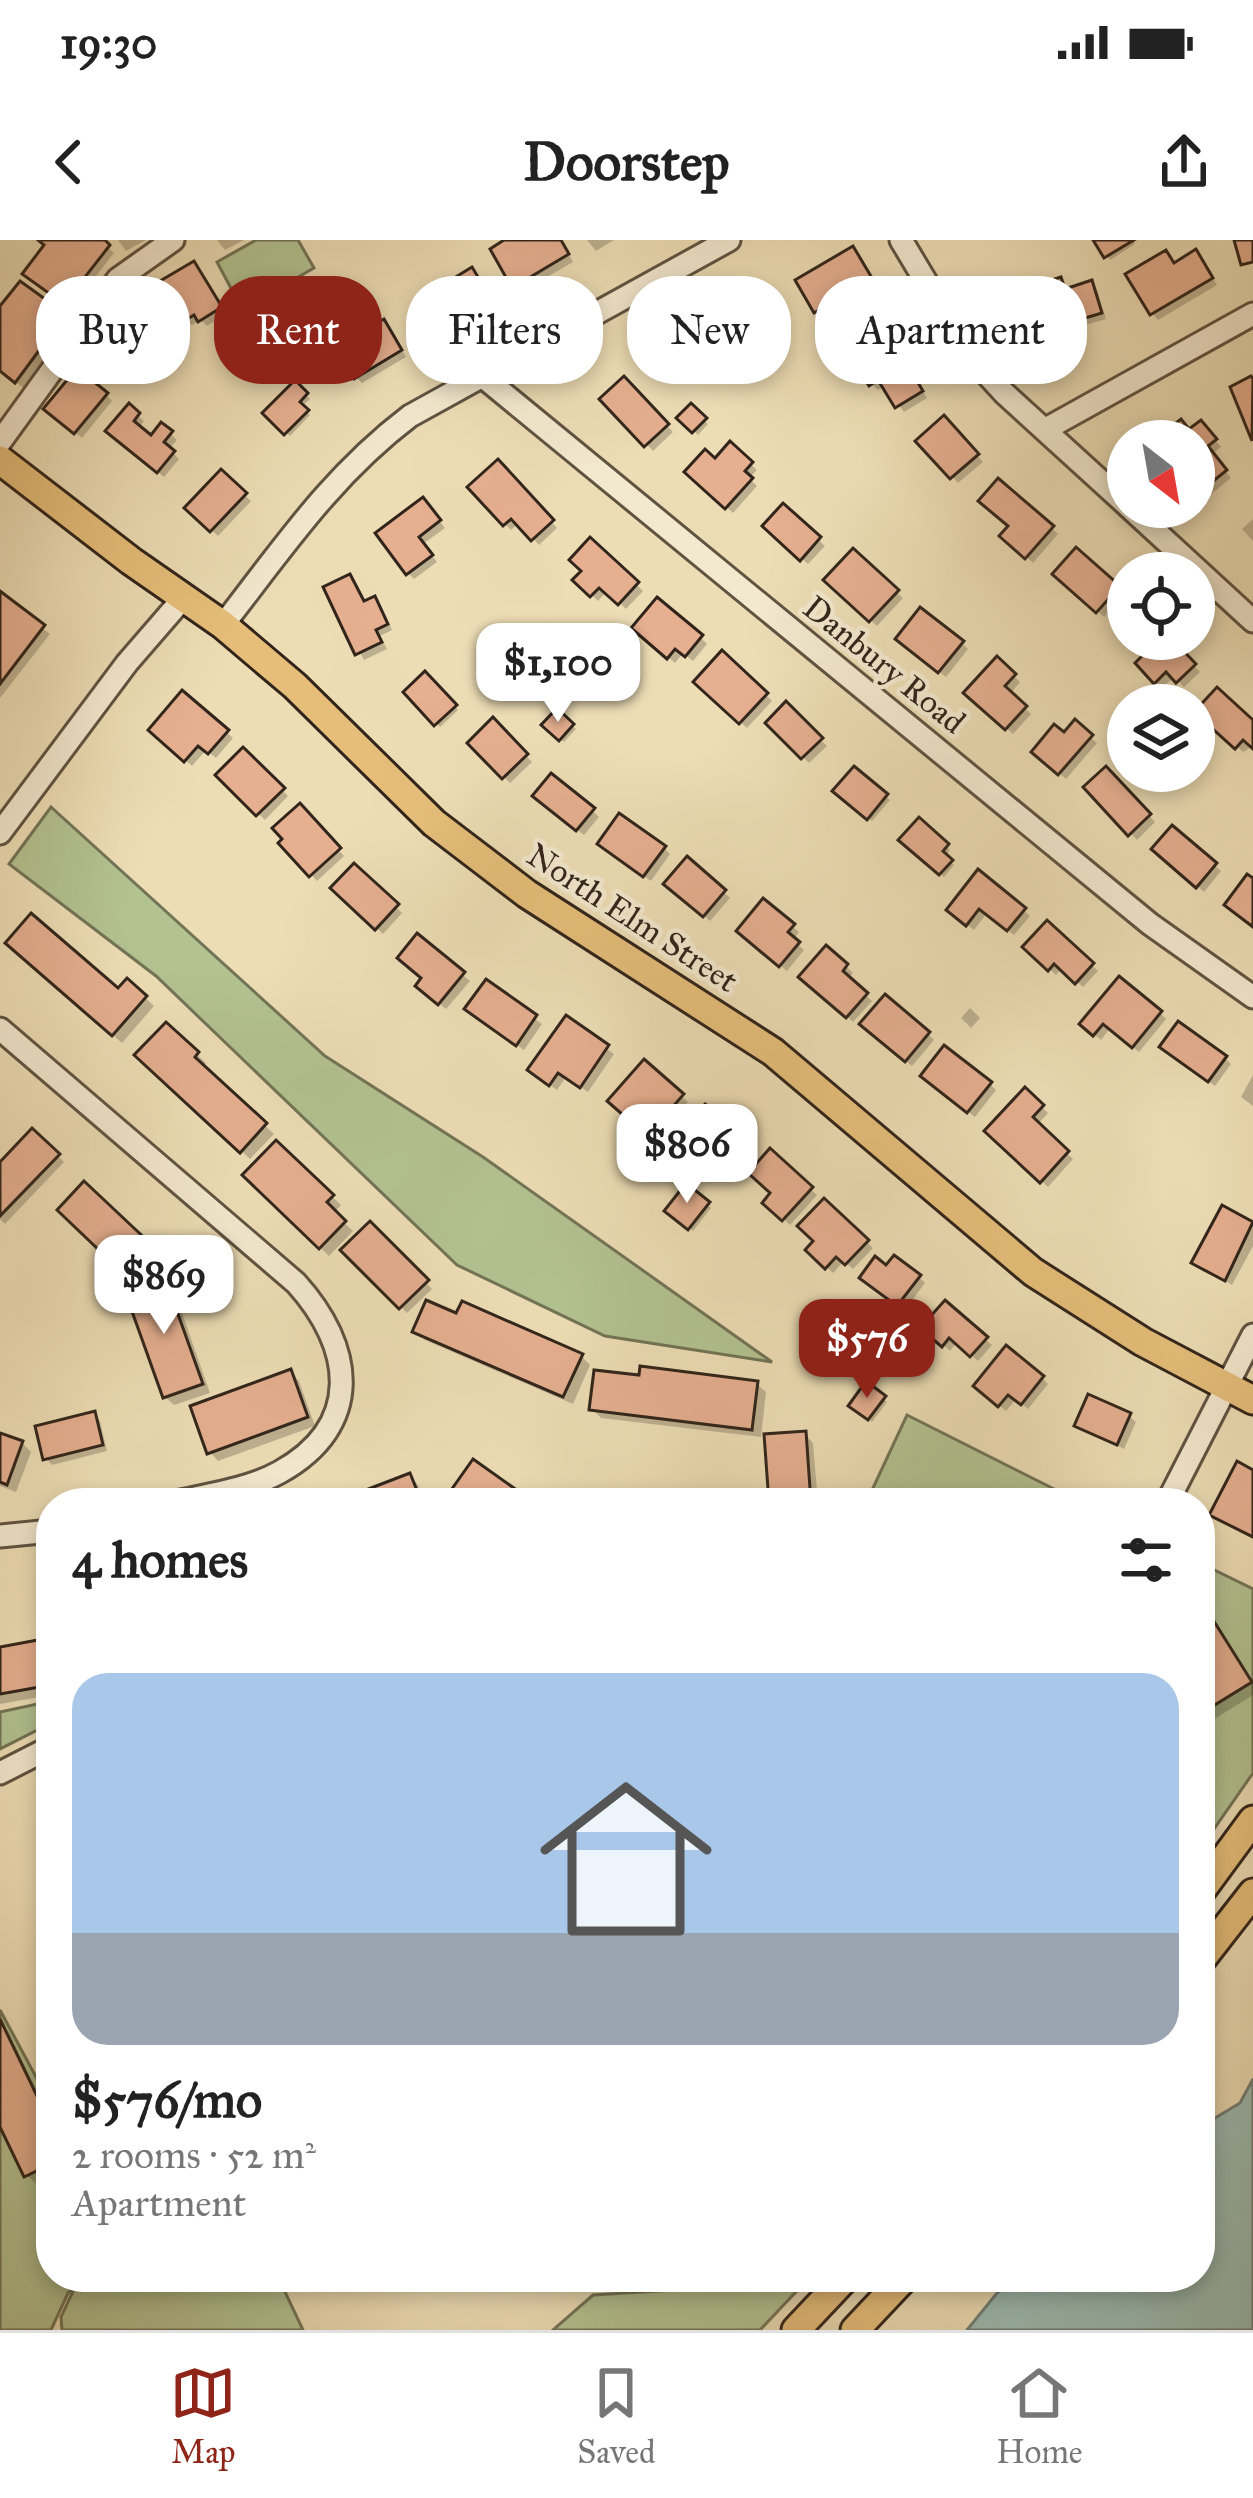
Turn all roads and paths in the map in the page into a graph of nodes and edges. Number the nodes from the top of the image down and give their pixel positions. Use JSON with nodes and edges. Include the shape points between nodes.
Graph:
{"nodes":[{"id":1,"x":173,"y":240,"type":"edge"},
{"id":2,"x":729,"y":240,"type":"edge"},
{"id":3,"x":901,"y":240,"type":"edge"},
{"id":4,"x":603,"y":309,"type":"edge"},
{"id":5,"x":1253,"y":314,"type":"edge"},
{"id":6,"x":468,"y":384,"type":"edge"},
{"id":7,"x":492,"y":384,"type":"edge"},
{"id":8,"x":1046,"y":429,"type":"junction"},
{"id":9,"x":0,"y":442,"type":"edge"},
{"id":10,"x":0,"y":460,"type":"edge"},
{"id":11,"x":1107,"y":486,"type":"edge"},
{"id":12,"x":1153,"y":528,"type":"edge"},
{"id":13,"x":185,"y":596,"type":"junction"},
{"id":14,"x":1253,"y":621,"type":"edge"},
{"id":15,"x":223,"y":625,"type":"junction"},
{"id":16,"x":0,"y":833,"type":"edge"},
{"id":17,"x":1253,"y":997,"type":"edge"},
{"id":18,"x":0,"y":1029,"type":"edge"},
{"id":19,"x":1253,"y":1335,"type":"edge"},
{"id":20,"x":1241,"y":1394,"type":"edge"},
{"id":21,"x":228,"y":1488,"type":"edge"},
{"id":22,"x":1177,"y":1488,"type":"edge"},
{"id":23,"x":36,"y":1532,"type":"edge"},
{"id":24,"x":0,"y":1536,"type":"edge"},
{"id":25,"x":36,"y":1755,"type":"edge"},
{"id":26,"x":0,"y":1773,"type":"edge"},
{"id":27,"x":1253,"y":1820,"type":"edge"},
{"id":28,"x":1215,"y":1872,"type":"edge"},
{"id":29,"x":1253,"y":1893,"type":"edge"},
{"id":30,"x":1215,"y":1942,"type":"edge"},
{"id":31,"x":832,"y":2292,"type":"edge"},
{"id":32,"x":891,"y":2292,"type":"edge"},
{"id":33,"x":796,"y":2330,"type":"edge"},
{"id":34,"x":855,"y":2330,"type":"edge"}],
"edges":[{"from":1,"to":9,"type":"street","via":[[118,279]]},
{"from":2,"to":4,"type":"street"},
{"from":3,"to":8,"type":"street","via":[[971,357]]},
{"from":5,"to":8,"type":"street"},
{"from":6,"to":15,"type":"street","via":[[362,452]]},
{"from":7,"to":17,"type":"street","name":"Danbury Road","via":[[1150,924]]},
{"from":8,"to":11,"type":"street"},
{"from":10,"to":13,"type":"main road","name":"North Elm Street"},
{"from":12,"to":14,"type":"street"},
{"from":13,"to":15,"type":"main road","name":"North Elm Street"},
{"from":13,"to":16,"type":"street"},
{"from":15,"to":20,"type":"main road","name":"North Elm Street","via":[[453,838],[773,1052],[1033,1272]]},
{"from":18,"to":21,"type":"street","via":[[296,1283],[336,1347],[344,1386],[307,1455],[276,1475]]},
{"from":19,"to":20,"type":"street"},
{"from":20,"to":22,"type":"street"},
{"from":23,"to":24,"type":"street"},
{"from":25,"to":26,"type":"street"},
{"from":27,"to":28,"type":"main road"},
{"from":29,"to":30,"type":"main road"},
{"from":31,"to":33,"type":"main road"},
{"from":32,"to":34,"type":"main road"}]}
